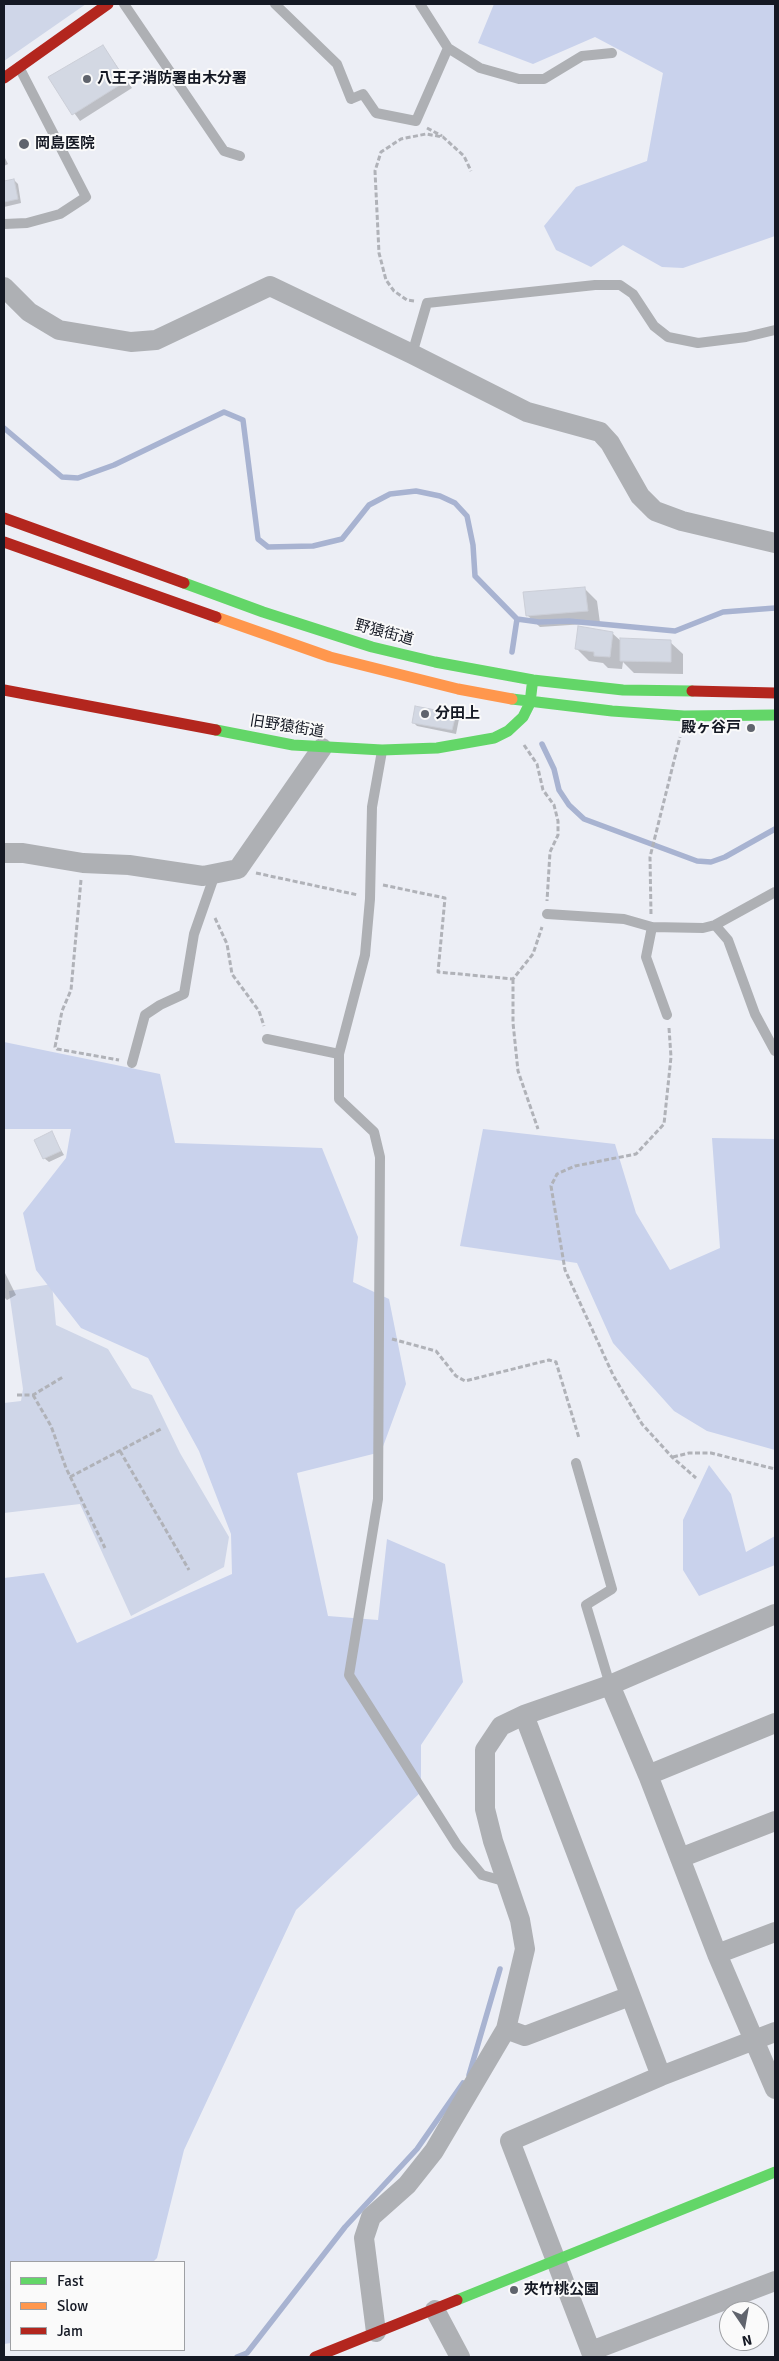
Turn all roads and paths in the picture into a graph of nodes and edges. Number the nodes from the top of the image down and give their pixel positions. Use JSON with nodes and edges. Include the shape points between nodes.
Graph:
{"nodes":[{"id":1,"x":108,"y":4,"type":"edge"},
{"id":2,"x":124,"y":4,"type":"edge"},
{"id":3,"x":275,"y":4,"type":"edge"},
{"id":4,"x":420,"y":4,"type":"edge"},
{"id":5,"x":448,"y":48,"type":"junction"},
{"id":6,"x":612,"y":53,"type":"dead end"},
{"id":7,"x":19,"y":67,"type":"junction"},
{"id":8,"x":4,"y":78,"type":"edge"},
{"id":9,"x":416,"y":121,"type":"junction"},
{"id":10,"x":443,"y":137,"type":"junction"},
{"id":11,"x":240,"y":156,"type":"dead end"},
{"id":12,"x":471,"y":171,"type":"dead end"},
{"id":13,"x":4,"y":224,"type":"edge"},
{"id":14,"x":4,"y":287,"type":"edge"},
{"id":15,"x":426,"y":303,"type":"junction"},
{"id":16,"x":775,"y":330,"type":"edge"},
{"id":17,"x":412,"y":354,"type":"junction"},
{"id":18,"x":4,"y":518,"type":"edge"},
{"id":19,"x":4,"y":542,"type":"edge"},
{"id":20,"x":775,"y":544,"type":"edge"},
{"id":21,"x":533,"y":680,"type":"junction"},
{"id":22,"x":4,"y":690,"type":"edge"},
{"id":23,"x":775,"y":693,"type":"edge"},
{"id":24,"x":530,"y":703,"type":"junction"},
{"id":25,"x":775,"y":715,"type":"edge"},
{"id":26,"x":684,"y":716,"type":"junction"},
{"id":27,"x":513,"y":727,"type":"junction"},
{"id":28,"x":322,"y":748,"type":"junction"},
{"id":29,"x":382,"y":750,"type":"junction"},
{"id":30,"x":4,"y":853,"type":"edge"},
{"id":31,"x":83,"y":864,"type":"junction"},
{"id":32,"x":238,"y":869,"type":"junction"},
{"id":33,"x":214,"y":874,"type":"junction"},
{"id":34,"x":370,"y":882,"type":"junction"},
{"id":35,"x":775,"y":892,"type":"edge"},
{"id":36,"x":207,"y":897,"type":"junction"},
{"id":37,"x":370,"y":899,"type":"junction"},
{"id":38,"x":547,"y":914,"type":"junction"},
{"id":39,"x":715,"y":925,"type":"junction"},
{"id":40,"x":652,"y":927,"type":"junction"},
{"id":41,"x":513,"y":979,"type":"junction"},
{"id":42,"x":667,"y":1015,"type":"joint"},
{"id":43,"x":267,"y":1039,"type":"joint"},
{"id":44,"x":775,"y":1051,"type":"edge"},
{"id":45,"x":339,"y":1054,"type":"junction"},
{"id":46,"x":132,"y":1063,"type":"joint"},
{"id":47,"x":538,"y":1129,"type":"dead end"},
{"id":48,"x":379,"y":1335,"type":"junction"},
{"id":49,"x":63,"y":1377,"type":"dead end"},
{"id":50,"x":17,"y":1395,"type":"dead end"},
{"id":51,"x":33,"y":1395,"type":"junction"},
{"id":52,"x":161,"y":1429,"type":"dead end"},
{"id":53,"x":579,"y":1438,"type":"dead end"},
{"id":54,"x":120,"y":1451,"type":"junction"},
{"id":55,"x":672,"y":1457,"type":"junction"},
{"id":56,"x":576,"y":1463,"type":"dead end"},
{"id":57,"x":775,"y":1469,"type":"edge"},
{"id":58,"x":70,"y":1477,"type":"junction"},
{"id":59,"x":696,"y":1478,"type":"dead end"},
{"id":60,"x":105,"y":1548,"type":"dead end"},
{"id":61,"x":189,"y":1570,"type":"dead end"},
{"id":62,"x":775,"y":1614,"type":"edge"},
{"id":63,"x":610,"y":1685,"type":"junction"},
{"id":64,"x":524,"y":1715,"type":"junction"},
{"id":65,"x":775,"y":1723,"type":"edge"},
{"id":66,"x":648,"y":1775,"type":"junction"},
{"id":67,"x":775,"y":1821,"type":"edge"},
{"id":68,"x":680,"y":1858,"type":"junction"},
{"id":69,"x":507,"y":1882,"type":"junction"},
{"id":70,"x":775,"y":1932,"type":"edge"},
{"id":71,"x":717,"y":1954,"type":"junction"},
{"id":72,"x":630,"y":1996,"type":"junction"},
{"id":73,"x":506,"y":2029,"type":"junction"},
{"id":74,"x":775,"y":2032,"type":"edge"},
{"id":75,"x":755,"y":2042,"type":"junction"},
{"id":76,"x":661,"y":2076,"type":"junction"},
{"id":77,"x":775,"y":2089,"type":"edge"},
{"id":78,"x":775,"y":2172,"type":"edge"},
{"id":79,"x":556,"y":2262,"type":"junction"},
{"id":80,"x":775,"y":2281,"type":"edge"},
{"id":81,"x":435,"y":2310,"type":"junction"},
{"id":82,"x":376,"y":2332,"type":"junction"},
{"id":83,"x":592,"y":2354,"type":"edge"},
{"id":84,"x":315,"y":2357,"type":"edge"},
{"id":85,"x":460,"y":2357,"type":"edge"}],
"edges":[{"from":1,"to":7,"type":"main road"},
{"from":2,"to":11,"type":"lane","via":[[224,151]]},
{"from":3,"to":9,"type":"lane","via":[[338,64],[351,99],[363,94],[376,113]]},
{"from":4,"to":5,"type":"lane"},
{"from":5,"to":6,"type":"lane","via":[[480,68],[519,79],[544,79],[582,56]]},
{"from":5,"to":9,"type":"lane"},
{"from":7,"to":8,"type":"main road"},
{"from":7,"to":13,"type":"lane","via":[[86,197],[60,214],[26,223]]},
{"from":9,"to":10,"type":"path"},
{"from":10,"to":12,"type":"path","via":[[464,156]]},
{"from":10,"to":15,"type":"path","via":[[426,134],[401,139],[381,152],[375,171],[379,253],[386,280],[407,300]]},
{"from":14,"to":17,"type":"street","via":[[29,312],[59,330],[131,342],[156,340],[270,286]]},
{"from":15,"to":16,"type":"lane","via":[[620,285],[633,294],[654,326],[668,337],[698,343]]},
{"from":15,"to":17,"type":"lane"},
{"from":17,"to":20,"type":"street","via":[[527,412],[600,432],[610,443],[640,496],[655,511]]},
{"from":18,"to":21,"type":"main road","name":"野猿街道","via":[[263,612],[372,647]]},
{"from":19,"to":24,"type":"main road","via":[[330,657],[405,677]]},
{"from":21,"to":23,"type":"main road","name":"野猿街道","via":[[652,692]]},
{"from":21,"to":24,"type":"main road","name":"旧野猿街道"},
{"from":22,"to":28,"type":"main road","name":"旧野猿街道","via":[[274,742]]},
{"from":24,"to":26,"type":"main road"},
{"from":24,"to":27,"type":"main road","name":"旧野猿街道"},
{"from":25,"to":26,"type":"main road"},
{"from":26,"to":40,"type":"path","via":[[650,857]]},
{"from":27,"to":29,"type":"main road","name":"旧野猿街道","via":[[494,738],[476,743]]},
{"from":27,"to":38,"type":"path","via":[[536,764],[558,821],[558,835],[550,852]]},
{"from":28,"to":29,"type":"main road","name":"旧野猿街道"},
{"from":28,"to":32,"type":"street"},
{"from":29,"to":34,"type":"lane","via":[[372,807]]},
{"from":30,"to":31,"type":"street","via":[[23,852]]},
{"from":31,"to":33,"type":"street","via":[[129,865],[203,876]]},
{"from":31,"to":46,"type":"path","via":[[71,990],[62,1011],[55,1047]]},
{"from":32,"to":33,"type":"street"},
{"from":32,"to":37,"type":"path"},
{"from":33,"to":36,"type":"lane"},
{"from":34,"to":37,"type":"lane"},
{"from":34,"to":41,"type":"path","via":[[445,898],[438,972]]},
{"from":35,"to":39,"type":"lane"},
{"from":36,"to":43,"type":"path","via":[[227,944],[232,974],[259,1011]]},
{"from":36,"to":46,"type":"lane","via":[[194,934],[184,994],[160,1004],[145,1015]]},
{"from":37,"to":45,"type":"lane","via":[[365,955]]},
{"from":38,"to":40,"type":"lane","via":[[624,919]]},
{"from":38,"to":41,"type":"path","via":[[533,954]]},
{"from":39,"to":40,"type":"lane","via":[[703,928]]},
{"from":39,"to":44,"type":"lane","via":[[728,940],[755,1014]]},
{"from":40,"to":42,"type":"lane","via":[[646,957]]},
{"from":41,"to":47,"type":"path","via":[[518,1071]]},
{"from":42,"to":55,"type":"path","via":[[671,1057],[664,1124],[636,1154],[575,1166],[557,1174],[551,1186],[564,1270],[614,1375],[642,1424]]},
{"from":43,"to":45,"type":"lane"},
{"from":45,"to":48,"type":"lane","via":[[339,1099],[374,1132],[380,1158]]},
{"from":48,"to":53,"type":"path","via":[[436,1351],[456,1376],[465,1381],[549,1360],[556,1362]]},
{"from":48,"to":69,"type":"lane","via":[[378,1499],[348,1676],[457,1845],[482,1875]]},
{"from":49,"to":51,"type":"path"},
{"from":50,"to":51,"type":"path"},
{"from":51,"to":58,"type":"path","via":[[51,1426]]},
{"from":52,"to":54,"type":"path"},
{"from":54,"to":58,"type":"path"},
{"from":54,"to":61,"type":"path"},
{"from":55,"to":57,"type":"path","via":[[711,1452]]},
{"from":55,"to":59,"type":"path"},
{"from":56,"to":63,"type":"lane","via":[[612,1589],[586,1605]]},
{"from":58,"to":60,"type":"path"},
{"from":62,"to":63,"type":"street"},
{"from":63,"to":64,"type":"street"},
{"from":63,"to":66,"type":"street"},
{"from":64,"to":69,"type":"street","via":[[501,1726],[485,1750],[485,1809]]},
{"from":64,"to":72,"type":"street"},
{"from":65,"to":66,"type":"street"},
{"from":66,"to":68,"type":"street"},
{"from":67,"to":68,"type":"street"},
{"from":68,"to":71,"type":"street"},
{"from":69,"to":73,"type":"street","via":[[520,1920],[524,1950]]},
{"from":70,"to":71,"type":"street"},
{"from":71,"to":75,"type":"street"},
{"from":72,"to":73,"type":"street","via":[[525,2036]]},
{"from":72,"to":76,"type":"street"},
{"from":73,"to":82,"type":"street","via":[[434,2151],[407,2185],[371,2217],[364,2238]]},
{"from":74,"to":75,"type":"street"},
{"from":75,"to":76,"type":"street"},
{"from":75,"to":77,"type":"street"},
{"from":76,"to":79,"type":"street","via":[[510,2141]]},
{"from":78,"to":79,"type":"main road"},
{"from":79,"to":81,"type":"main road"},
{"from":79,"to":83,"type":"street"},
{"from":80,"to":83,"type":"street"},
{"from":81,"to":82,"type":"main road"},
{"from":81,"to":85,"type":"street"},
{"from":82,"to":84,"type":"main road"}]}
